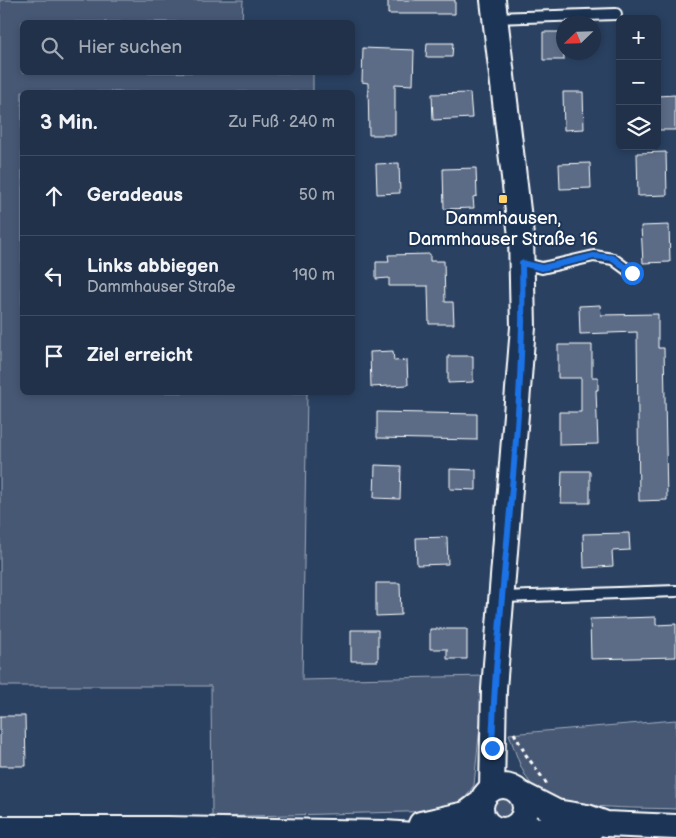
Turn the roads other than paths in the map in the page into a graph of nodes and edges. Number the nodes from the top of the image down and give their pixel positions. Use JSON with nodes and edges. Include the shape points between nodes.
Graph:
{"nodes":[{"id":1,"x":494,"y":9,"type":"edge"},
{"id":2,"x":616,"y":14,"type":"dead end"},
{"id":3,"x":522,"y":263,"type":"junction"},
{"id":4,"x":632,"y":273,"type":"dead end"},
{"id":5,"x":676,"y":591,"type":"edge"},
{"id":6,"x":503,"y":597,"type":"junction"},
{"id":7,"x":502,"y":794,"type":"junction"},
{"id":8,"x":606,"y":824,"type":"junction"},
{"id":9,"x":676,"y":827,"type":"edge"},
{"id":10,"x":503,"y":828,"type":"junction"},
{"id":11,"x":0,"y":829,"type":"edge"},
{"id":12,"x":385,"y":833,"type":"junction"}],
"edges":[{"from":1,"to":2,"type":"lane"},
{"from":1,"to":3,"type":"street"},
{"from":3,"to":4,"type":"lane","via":[[542,268],[594,256],[613,258]]},
{"from":3,"to":6,"type":"street","via":[[524,327]]},
{"from":5,"to":6,"type":"lane"},
{"from":6,"to":7,"type":"street","via":[[495,705],[506,770]]},
{"from":7,"to":8,"type":"street"},
{"from":7,"to":10,"type":"street","via":[[482,815]]},
{"from":7,"to":10,"type":"street","via":[[526,805],[520,824]]},
{"from":7,"to":12,"type":"street","via":[[466,814]]},
{"from":8,"to":9,"type":"street"},
{"from":8,"to":10,"type":"street","via":[[559,831]]},
{"from":10,"to":12,"type":"street","via":[[476,829],[441,837]]},
{"from":11,"to":12,"type":"street"}]}
